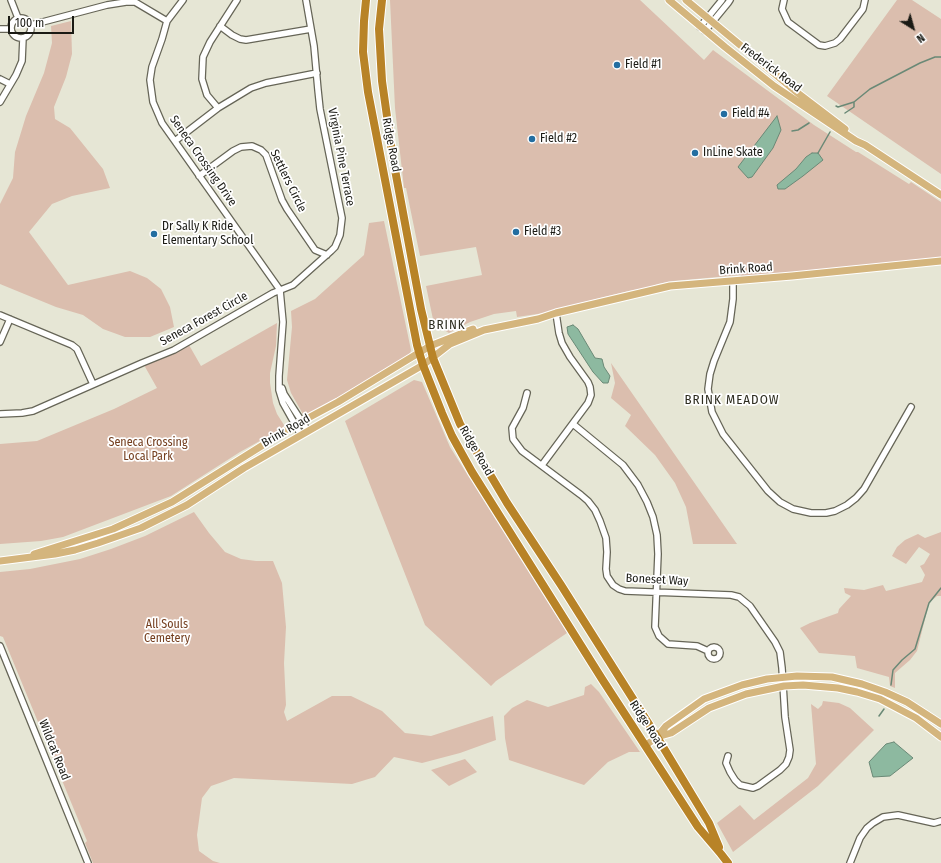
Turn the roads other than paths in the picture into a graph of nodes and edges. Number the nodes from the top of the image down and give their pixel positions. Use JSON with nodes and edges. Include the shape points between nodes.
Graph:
{"nodes":[{"id":1,"x":11,"y":0,"type":"edge"},
{"id":2,"x":183,"y":0,"type":"edge"},
{"id":3,"x":237,"y":0,"type":"edge"},
{"id":4,"x":306,"y":0,"type":"edge"},
{"id":5,"x":366,"y":0,"type":"edge"},
{"id":6,"x":382,"y":0,"type":"edge"},
{"id":7,"x":669,"y":0,"type":"edge"},
{"id":8,"x":686,"y":0,"type":"edge"},
{"id":9,"x":722,"y":0,"type":"edge"},
{"id":10,"x":730,"y":0,"type":"edge"},
{"id":11,"x":784,"y":0,"type":"edge"},
{"id":12,"x":864,"y":0,"type":"edge"},
{"id":13,"x":18,"y":18,"type":"junction"},
{"id":14,"x":167,"y":21,"type":"junction"},
{"id":15,"x":709,"y":21,"type":"junction"},
{"id":16,"x":31,"y":25,"type":"junction"},
{"id":17,"x":220,"y":26,"type":"junction"},
{"id":18,"x":0,"y":29,"type":"edge"},
{"id":19,"x":10,"y":29,"type":"junction"},
{"id":20,"x":311,"y":29,"type":"junction"},
{"id":21,"x":702,"y":29,"type":"junction"},
{"id":22,"x":23,"y":38,"type":"junction"},
{"id":23,"x":316,"y":74,"type":"junction"},
{"id":24,"x":0,"y":79,"type":"edge"},
{"id":25,"x":10,"y":84,"type":"junction"},
{"id":26,"x":0,"y":102,"type":"edge"},
{"id":27,"x":218,"y":108,"type":"junction"},
{"id":28,"x":175,"y":141,"type":"junction"},
{"id":29,"x":866,"y":145,"type":"junction"},
{"id":30,"x":199,"y":176,"type":"junction"},
{"id":31,"x":941,"y":195,"type":"edge"},
{"id":32,"x":327,"y":255,"type":"junction"},
{"id":33,"x":941,"y":261,"type":"edge"},
{"id":34,"x":732,"y":281,"type":"junction"},
{"id":35,"x":280,"y":290,"type":"junction"},
{"id":36,"x":556,"y":313,"type":"junction"},
{"id":37,"x":0,"y":315,"type":"edge"},
{"id":38,"x":10,"y":318,"type":"junction"},
{"id":39,"x":0,"y":342,"type":"edge"},
{"id":40,"x":430,"y":346,"type":"junction"},
{"id":41,"x":419,"y":352,"type":"junction"},
{"id":42,"x":433,"y":358,"type":"junction"},
{"id":43,"x":423,"y":365,"type":"junction"},
{"id":44,"x":93,"y":384,"type":"junction"},
{"id":45,"x":527,"y":393,"type":"dead end"},
{"id":46,"x":911,"y":408,"type":"dead end"},
{"id":47,"x":0,"y":414,"type":"edge"},
{"id":48,"x":298,"y":424,"type":"junction"},
{"id":49,"x":573,"y":424,"type":"junction"},
{"id":50,"x":308,"y":431,"type":"junction"},
{"id":51,"x":301,"y":435,"type":"junction"},
{"id":52,"x":542,"y":465,"type":"junction"},
{"id":53,"x":23,"y":558,"type":"junction"},
{"id":54,"x":0,"y":561,"type":"edge"},
{"id":55,"x":656,"y":592,"type":"junction"},
{"id":56,"x":0,"y":646,"type":"edge"},
{"id":57,"x":708,"y":651,"type":"dead end"},
{"id":58,"x":783,"y":677,"type":"junction"},
{"id":59,"x":784,"y":686,"type":"junction"},
{"id":60,"x":941,"y":724,"type":"edge"},
{"id":61,"x":657,"y":737,"type":"junction"},
{"id":62,"x":941,"y":737,"type":"edge"},
{"id":63,"x":646,"y":745,"type":"junction"},
{"id":64,"x":728,"y":756,"type":"dead end"},
{"id":65,"x":941,"y":821,"type":"edge"},
{"id":66,"x":722,"y":854,"type":"junction"},
{"id":67,"x":88,"y":863,"type":"edge"},
{"id":68,"x":728,"y":863,"type":"edge"},
{"id":69,"x":850,"y":863,"type":"edge"}],
"edges":[{"from":1,"to":13,"type":"street"},
{"from":2,"to":14,"type":"street","name":"Seneca Crossing Drive"},
{"from":3,"to":17,"type":"street"},
{"from":4,"to":20,"type":"street","name":"Virginia Pine Terrace"},
{"from":5,"to":41,"type":"highway","name":"Ridge Road","via":[[363,52],[368,92]]},
{"from":6,"to":40,"type":"highway","name":"Ridge Road","via":[[379,29],[384,96],[393,159]]},
{"from":7,"to":21,"type":"main road","name":"Frederick Road"},
{"from":8,"to":15,"type":"main road","name":"Frederick Road"},
{"from":9,"to":15,"type":"street"},
{"from":10,"to":15,"type":"street"},
{"from":11,"to":12,"type":"street","via":[[782,9],[788,22],[819,45],[825,46],[840,40],[863,9]]},
{"from":13,"to":16,"type":"street","via":[[27,20]]},
{"from":13,"to":19,"type":"street","via":[[12,22]]},
{"from":14,"to":16,"type":"street","via":[[135,2],[126,2]]},
{"from":14,"to":28,"type":"street","name":"Seneca Crossing Drive","via":[[150,80],[153,102],[162,123]]},
{"from":15,"to":21,"type":"street"},
{"from":15,"to":29,"type":"main road","name":"Frederick Road"},
{"from":16,"to":22,"type":"street","via":[[29,34]]},
{"from":17,"to":20,"type":"street","via":[[232,35],[246,40]]},
{"from":17,"to":27,"type":"street","via":[[206,49],[201,74],[208,95]]},
{"from":18,"to":19,"type":"street"},
{"from":19,"to":22,"type":"street","via":[[14,35]]},
{"from":20,"to":23,"type":"street","name":"Virginia Pine Terrace"},
{"from":21,"to":29,"type":"main road","name":"Frederick Road","via":[[774,86],[856,141]]},
{"from":22,"to":25,"type":"street","via":[[22,61]]},
{"from":23,"to":27,"type":"street","via":[[261,84]]},
{"from":23,"to":32,"type":"street","name":"Virginia Pine Terrace","via":[[320,109],[342,224],[338,242]]},
{"from":24,"to":25,"type":"street"},
{"from":25,"to":26,"type":"street"},
{"from":27,"to":28,"type":"street"},
{"from":28,"to":30,"type":"street","name":"Seneca Crossing Drive"},
{"from":29,"to":31,"type":"main road","name":"Frederick Road"},
{"from":30,"to":32,"type":"street","name":"Settlers Circle","via":[[241,147],[252,146],[261,150],[266,156],[287,210],[315,250]]},
{"from":30,"to":35,"type":"street","name":"Seneca Crossing Drive"},
{"from":32,"to":35,"type":"street","name":"Virginia Pine Terrace","via":[[297,282]]},
{"from":33,"to":34,"type":"main road","name":"Brink Road"},
{"from":34,"to":36,"type":"main road","name":"Brink Road","via":[[670,286]]},
{"from":34,"to":46,"type":"street","via":[[730,322],[710,374],[708,396],[712,412],[723,434],[768,491],[780,502],[793,509],[811,513],[835,511],[847,505],[864,489]]},
{"from":35,"to":44,"type":"street","name":"Seneca Forest Circle","via":[[174,350]]},
{"from":35,"to":48,"type":"street","name":"Seneca Crossing Drive","via":[[284,322],[279,376]]},
{"from":36,"to":40,"type":"main road","name":"Brink Road","via":[[480,327]]},
{"from":36,"to":42,"type":"main road","name":"Brink Road","via":[[484,330],[455,342]]},
{"from":36,"to":49,"type":"street","via":[[562,343],[591,390],[588,403]]},
{"from":37,"to":38,"type":"street"},
{"from":38,"to":39,"type":"street"},
{"from":38,"to":44,"type":"street","via":[[72,345],[77,350]]},
{"from":40,"to":41,"type":"main road","name":"Brink Road"},
{"from":40,"to":42,"type":"highway","name":"Ridge Road"},
{"from":41,"to":43,"type":"highway","name":"Ridge Road"},
{"from":41,"to":48,"type":"main road","name":"Brink Road"},
{"from":42,"to":43,"type":"main road","name":"Brink Road"},
{"from":42,"to":61,"type":"highway","name":"Ridge Road","via":[[460,424],[507,503]]},
{"from":43,"to":50,"type":"main road","name":"Brink Road"},
{"from":43,"to":63,"type":"highway","name":"Ridge Road","via":[[452,436],[472,472]]},
{"from":44,"to":47,"type":"street","name":"Seneca Forest Circle","via":[[33,411]]},
{"from":45,"to":52,"type":"street","name":"Boneset Way","via":[[523,408],[512,428],[513,439],[522,451]]},
{"from":48,"to":50,"type":"street","name":"Seneca Crossing Drive"},
{"from":48,"to":51,"type":"street","name":"Seneca Crossing Drive"},
{"from":48,"to":53,"type":"main road","name":"Brink Road","via":[[172,502],[113,529]]},
{"from":49,"to":52,"type":"street"},
{"from":49,"to":55,"type":"street","via":[[623,465],[647,502],[657,535]]},
{"from":50,"to":51,"type":"main road","name":"Brink Road"},
{"from":51,"to":53,"type":"main road","name":"Brink Road","via":[[187,504],[141,528],[75,550]]},
{"from":52,"to":55,"type":"street","name":"Boneset Way","via":[[584,498],[600,520],[606,538],[607,576],[613,585],[626,591]]},
{"from":53,"to":54,"type":"main road","name":"Brink Road"},
{"from":55,"to":57,"type":"street","via":[[655,627],[661,639],[668,644],[697,646]]},
{"from":55,"to":58,"type":"street","name":"Boneset Way","via":[[731,595],[746,601],[780,652]]},
{"from":56,"to":67,"type":"street","name":"Wildcat Road"},
{"from":58,"to":59,"type":"street","name":"Boneset Way"},
{"from":58,"to":60,"type":"main road","via":[[827,677],[862,684],[907,702]]},
{"from":58,"to":61,"type":"main road","via":[[742,685],[704,699],[666,726]]},
{"from":59,"to":61,"type":"main road","via":[[746,694],[709,708],[671,733]]},
{"from":59,"to":62,"type":"main road","via":[[819,686],[857,692],[902,709]]},
{"from":59,"to":64,"type":"street","name":"Boneset Way","via":[[784,717],[790,750],[786,764],[753,788],[740,785],[735,780],[726,763]]},
{"from":61,"to":63,"type":"main road"},
{"from":61,"to":66,"type":"highway","name":"Ridge Road","via":[[709,823]]},
{"from":63,"to":66,"type":"highway","name":"Ridge Road","via":[[698,827]]},
{"from":65,"to":69,"type":"street","via":[[934,823],[898,814],[883,817],[867,828]]},
{"from":66,"to":68,"type":"highway","name":"Ridge Road"}]}
